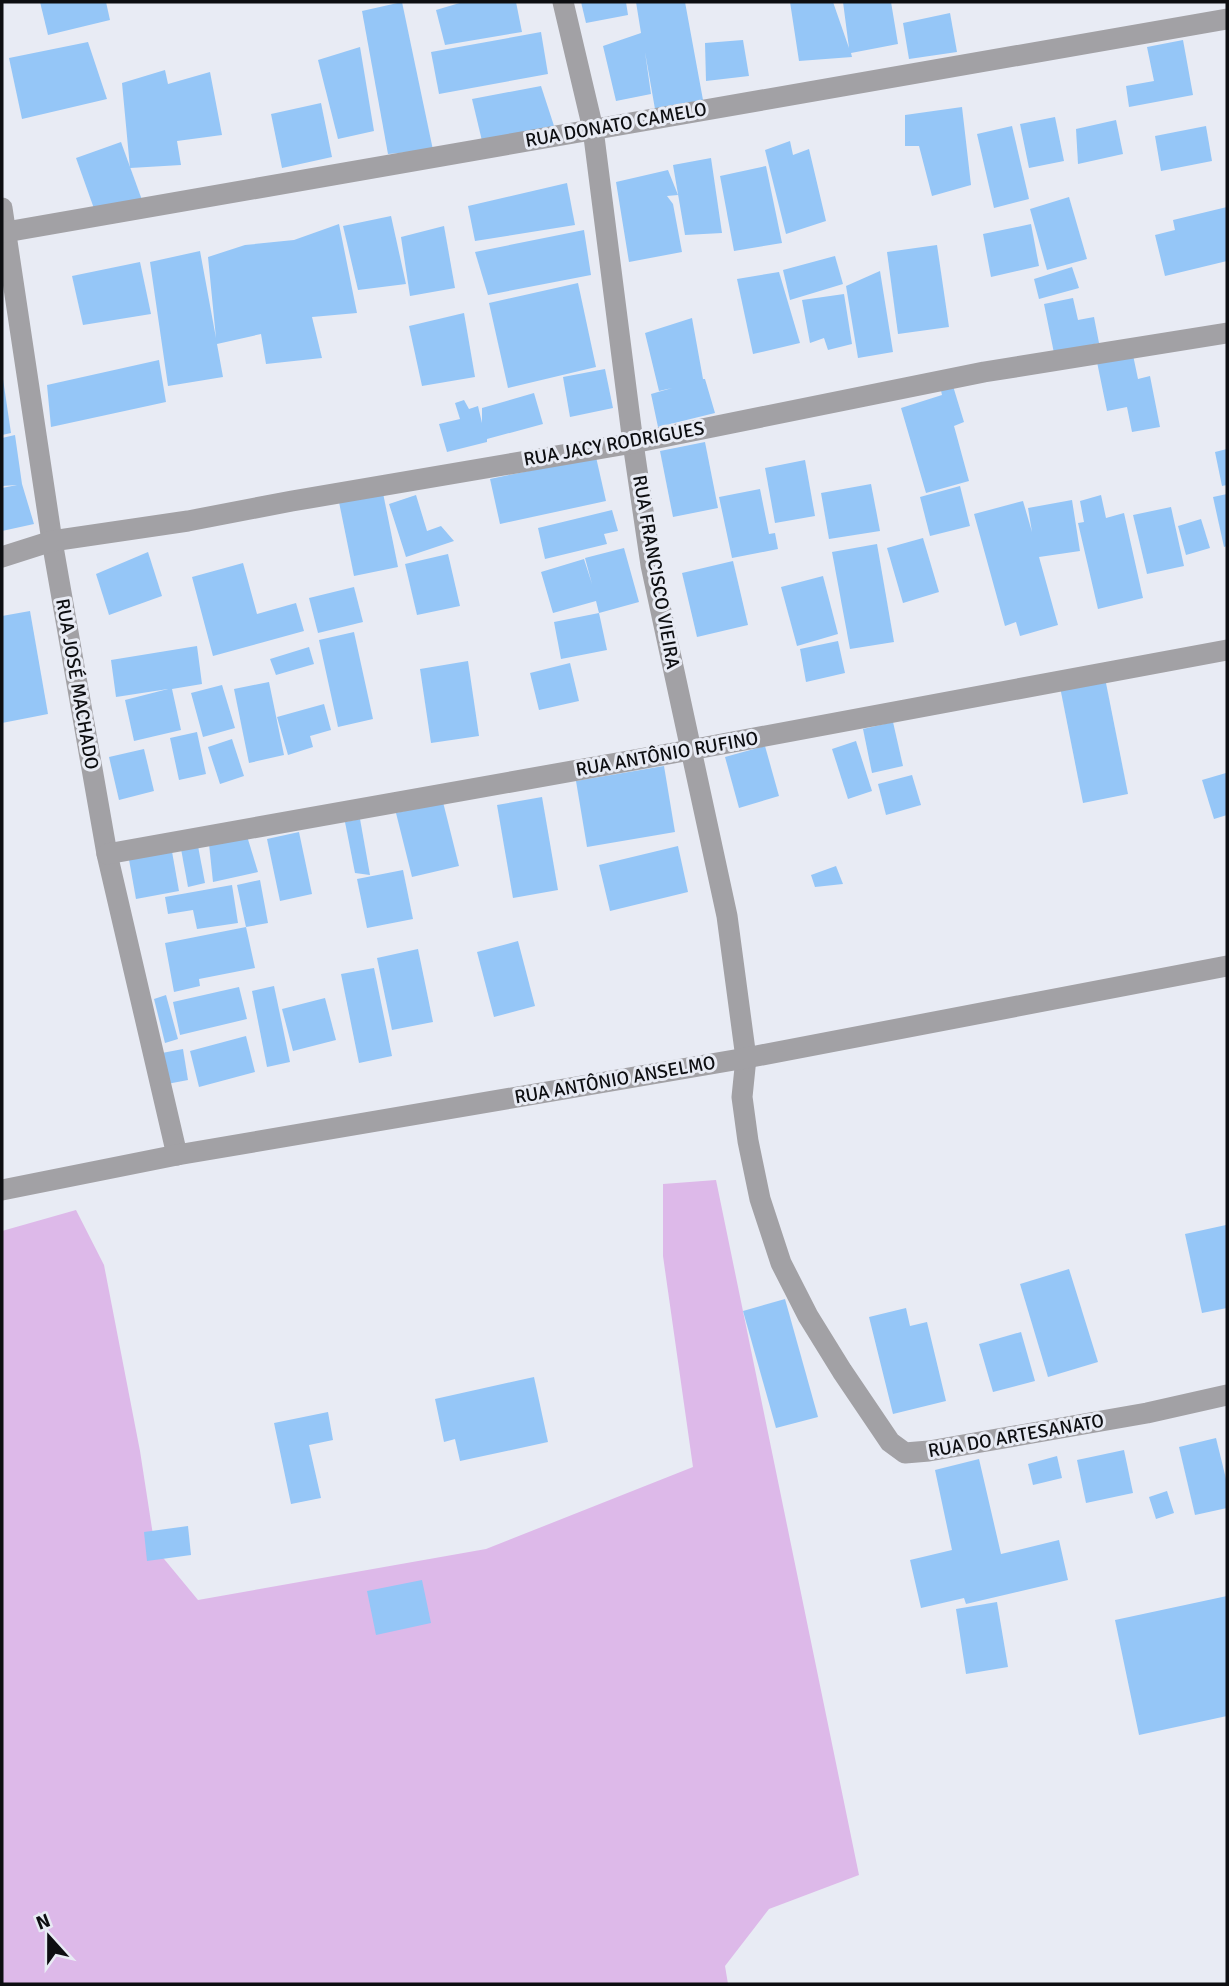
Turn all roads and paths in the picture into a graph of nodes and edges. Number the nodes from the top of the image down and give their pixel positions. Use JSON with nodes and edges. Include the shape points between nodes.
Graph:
{"nodes":[{"id":1,"x":563,"y":2,"type":"edge"},
{"id":2,"x":1227,"y":19,"type":"edge"},
{"id":3,"x":593,"y":129,"type":"junction"},
{"id":4,"x":2,"y":208,"type":"edge"},
{"id":5,"x":6,"y":232,"type":"junction"},
{"id":6,"x":1227,"y":332,"type":"edge"},
{"id":7,"x":633,"y":443,"type":"junction"},
{"id":8,"x":52,"y":541,"type":"junction"},
{"id":9,"x":2,"y":556,"type":"edge"},
{"id":10,"x":1227,"y":650,"type":"edge"},
{"id":11,"x":690,"y":750,"type":"junction"},
{"id":12,"x":107,"y":854,"type":"junction"},
{"id":13,"x":1227,"y":966,"type":"edge"},
{"id":14,"x":746,"y":1058,"type":"junction"},
{"id":15,"x":177,"y":1155,"type":"junction"},
{"id":16,"x":2,"y":1190,"type":"edge"},
{"id":17,"x":1227,"y":1395,"type":"edge"}],
"edges":[{"from":1,"to":3,"type":"street","name":"RUA FRANCISCO VIEIRA"},
{"from":2,"to":3,"type":"street","name":"RUA DONATO CAMELO"},
{"from":3,"to":5,"type":"street","name":"RUA DONATO CAMELO"},
{"from":3,"to":7,"type":"street","name":"RUA FRANCISCO VIEIRA"},
{"from":4,"to":5,"type":"street","name":"RUA JOSÉ MACHADO"},
{"from":5,"to":8,"type":"street","name":"RUA JOSÉ MACHADO"},
{"from":6,"to":7,"type":"street","name":"RUA JACY RODRIGUES","via":[[984,372]]},
{"from":7,"to":8,"type":"street","name":"RUA JACY RODRIGUES"},
{"from":7,"to":11,"type":"street","name":"RUA FRANCISCO VIEIRA","via":[[651,565]]},
{"from":8,"to":9,"type":"street","name":"RUA JACY RODRIGUES"},
{"from":8,"to":12,"type":"street","name":"RUA JOSÉ MACHADO"},
{"from":10,"to":11,"type":"street","name":"RUA ANTÔNIO RUFINO"},
{"from":11,"to":12,"type":"street","name":"RUA ANTÔNIO RUFINO"},
{"from":11,"to":14,"type":"street","name":"RUA FRANCISCO VIEIRA","via":[[727,916]]},
{"from":12,"to":15,"type":"street","name":"RUA JOSÉ MACHADO"},
{"from":13,"to":14,"type":"street","name":"RUA ANTÔNIO ANSELMO"},
{"from":14,"to":15,"type":"street","name":"RUA ANTÔNIO ANSELMO"},
{"from":14,"to":17,"type":"street","name":"RUA DO ARTESANATO","via":[[742,1097],[748,1141],[760,1199],[781,1263],[842,1371],[890,1442],[905,1453],[1133,1416]]},
{"from":15,"to":16,"type":"street","name":"RUA ANTÔNIO ANSELMO"}]}
